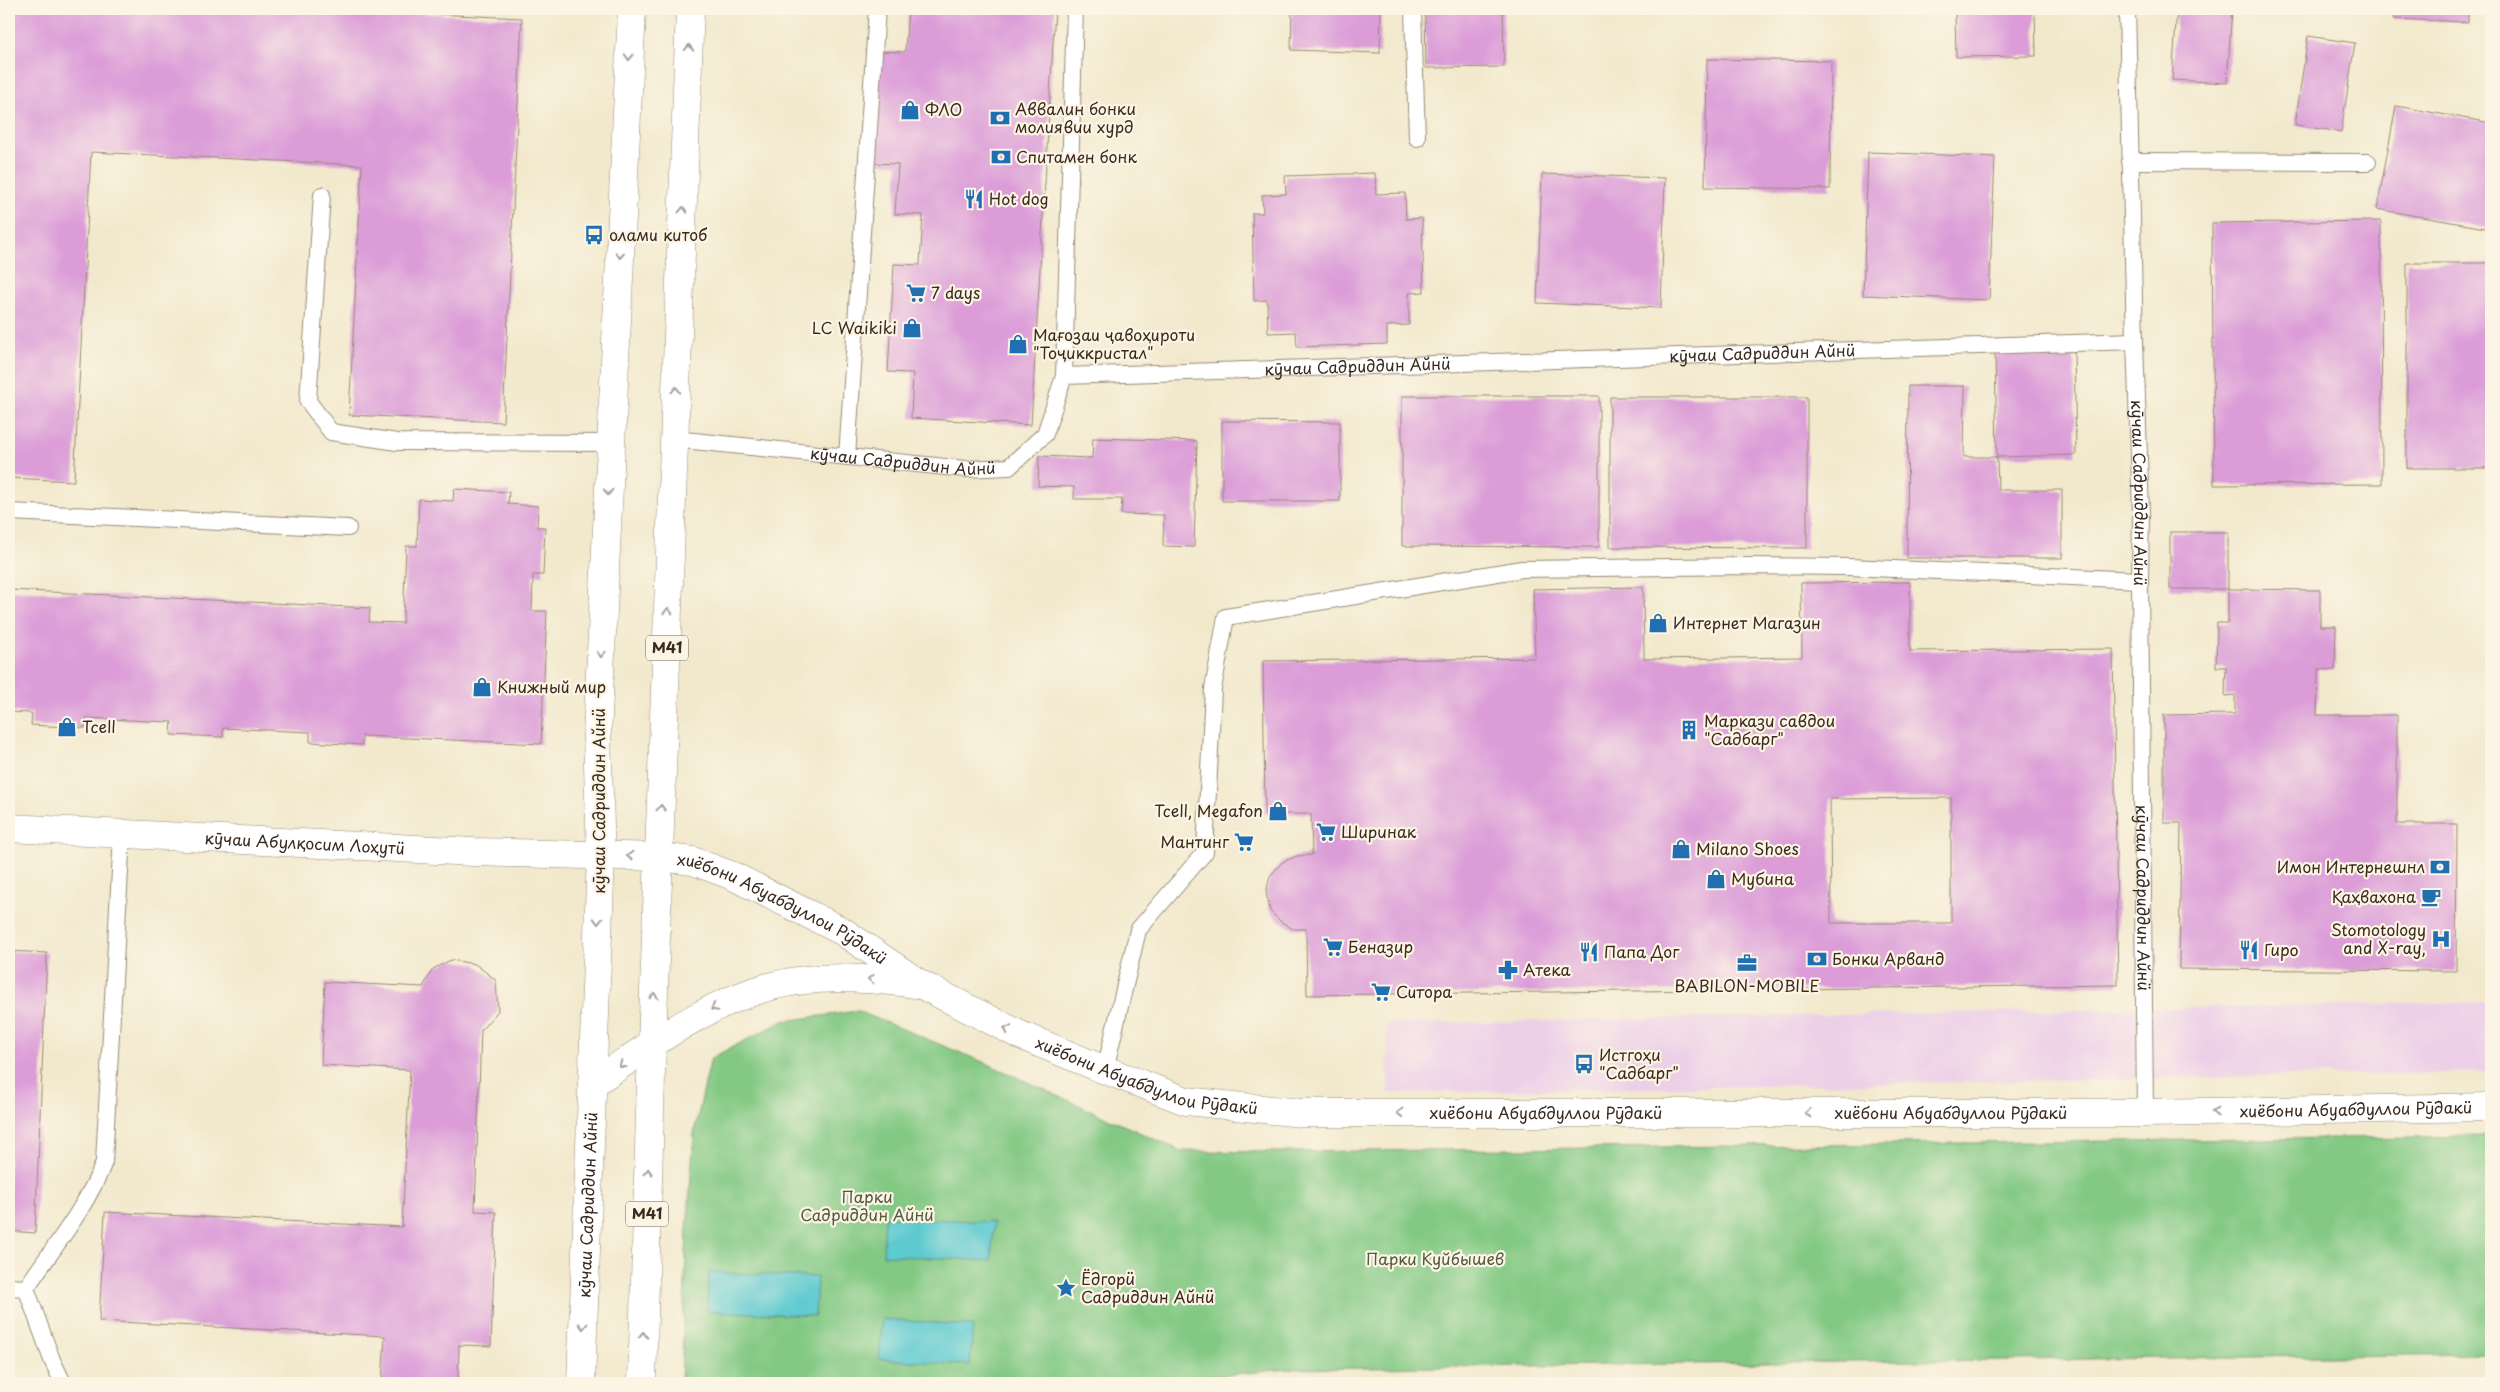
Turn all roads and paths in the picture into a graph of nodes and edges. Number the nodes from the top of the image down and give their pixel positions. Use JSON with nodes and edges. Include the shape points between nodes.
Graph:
{"nodes":[{"id":1,"x":632,"y":9,"type":"edge"},
{"id":2,"x":690,"y":9,"type":"edge"},
{"id":3,"x":877,"y":9,"type":"edge"},
{"id":4,"x":1075,"y":9,"type":"edge"},
{"id":5,"x":1413,"y":9,"type":"edge"},
{"id":6,"x":2127,"y":9,"type":"edge"},
{"id":7,"x":1417,"y":138,"type":"dead end"},
{"id":8,"x":2130,"y":160,"type":"junction"},
{"id":9,"x":2368,"y":162,"type":"dead end"},
{"id":10,"x":322,"y":195,"type":"dead end"},
{"id":11,"x":2135,"y":341,"type":"junction"},
{"id":12,"x":1064,"y":376,"type":"junction"},
{"id":13,"x":674,"y":439,"type":"junction"},
{"id":14,"x":610,"y":443,"type":"junction"},
{"id":15,"x":848,"y":457,"type":"junction"},
{"id":16,"x":9,"y":512,"type":"edge"},
{"id":17,"x":348,"y":528,"type":"dead end"},
{"id":18,"x":2140,"y":580,"type":"junction"},
{"id":19,"x":9,"y":828,"type":"edge"},
{"id":20,"x":122,"y":834,"type":"junction"},
{"id":21,"x":601,"y":855,"type":"junction"},
{"id":22,"x":660,"y":857,"type":"junction"},
{"id":23,"x":920,"y":984,"type":"junction"},
{"id":24,"x":652,"y":1045,"type":"junction"},
{"id":25,"x":1105,"y":1070,"type":"junction"},
{"id":26,"x":592,"y":1084,"type":"junction"},
{"id":27,"x":2491,"y":1107,"type":"edge"},
{"id":28,"x":2145,"y":1113,"type":"junction"},
{"id":29,"x":9,"y":1287,"type":"edge"},
{"id":30,"x":26,"y":1288,"type":"junction"},
{"id":31,"x":63,"y":1383,"type":"edge"},
{"id":32,"x":581,"y":1383,"type":"edge"},
{"id":33,"x":642,"y":1383,"type":"edge"}],
"edges":[{"from":1,"to":14,"type":"main road","name":"кӯчаи Садриддин Айнӣ","one_way":true},
{"from":13,"to":2,"type":"main road","one_way":true},
{"from":3,"to":15,"type":"lane"},
{"from":4,"to":12,"type":"lane"},
{"from":5,"to":7,"type":"lane"},
{"from":6,"to":8,"type":"lane"},
{"from":8,"to":9,"type":"lane"},
{"from":8,"to":11,"type":"lane"},
{"from":10,"to":14,"type":"lane","via":[[308,401],[332,432],[397,442]]},
{"from":11,"to":12,"type":"lane","name":"кӯчаи Садриддин Айнӣ"},
{"from":11,"to":18,"type":"lane","name":"кӯчаи Садриддин Айнӣ"},
{"from":12,"to":15,"type":"lane","name":"кӯчаи Садриддин Айнӣ","via":[[1046,434],[1009,467],[965,470]]},
{"from":13,"to":15,"type":"lane","name":"кӯчаи Садриддин Айнӣ"},
{"from":22,"to":13,"type":"main road","number":"M41","one_way":true},
{"from":14,"to":21,"type":"main road","name":"кӯчаи Садриддин Айнӣ","one_way":true,"via":[[597,736]]},
{"from":16,"to":17,"type":"lane"},
{"from":18,"to":25,"type":"lane","via":[[1748,566],[1522,569],[1226,616],[1212,689],[1205,852],[1138,930]]},
{"from":18,"to":28,"type":"lane","name":"кӯчаи Садриддин Айнӣ"},
{"from":19,"to":20,"type":"main road","name":"кӯчаи Абулқосим Лоҳутӣ"},
{"from":20,"to":21,"type":"main road","name":"кӯчаи Абулқосим Лоҳутӣ","via":[[464,852]]},
{"from":20,"to":30,"type":"lane","via":[[104,1162],[98,1178]]},
{"from":22,"to":21,"type":"main road","name":"кӯчаи Абулқосим Лоҳутӣ","one_way":true},
{"from":21,"to":26,"type":"main road","name":"кӯчаи Садриддин Айнӣ","one_way":true},
{"from":22,"to":23,"type":"main road","name":"хиёбони Абуабдуллои Рӯдакӣ","via":[[693,861],[748,883],[842,931]]},
{"from":24,"to":22,"type":"main road","number":"M41","one_way":true},
{"from":23,"to":24,"type":"main road","one_way":true,"via":[[857,978],[773,985],[715,1007]]},
{"from":25,"to":23,"type":"main road","name":"хиёбони Абуабдуллои Рӯдакӣ","one_way":true,"via":[[1020,1035]]},
{"from":24,"to":26,"type":"main road","one_way":true},
{"from":33,"to":24,"type":"main road","number":"M41","one_way":true},
{"from":28,"to":25,"type":"main road","name":"хиёбони Абуабдуллои Рӯдакӣ","one_way":true,"via":[[1302,1113],[1186,1101]]},
{"from":26,"to":32,"type":"main road","name":"кӯчаи Садриддин Айнӣ","one_way":true},
{"from":27,"to":28,"type":"main road","name":"хиёбони Абуабдуллои Рӯдакӣ","one_way":true},
{"from":29,"to":30,"type":"lane"},
{"from":30,"to":31,"type":"lane"}]}
